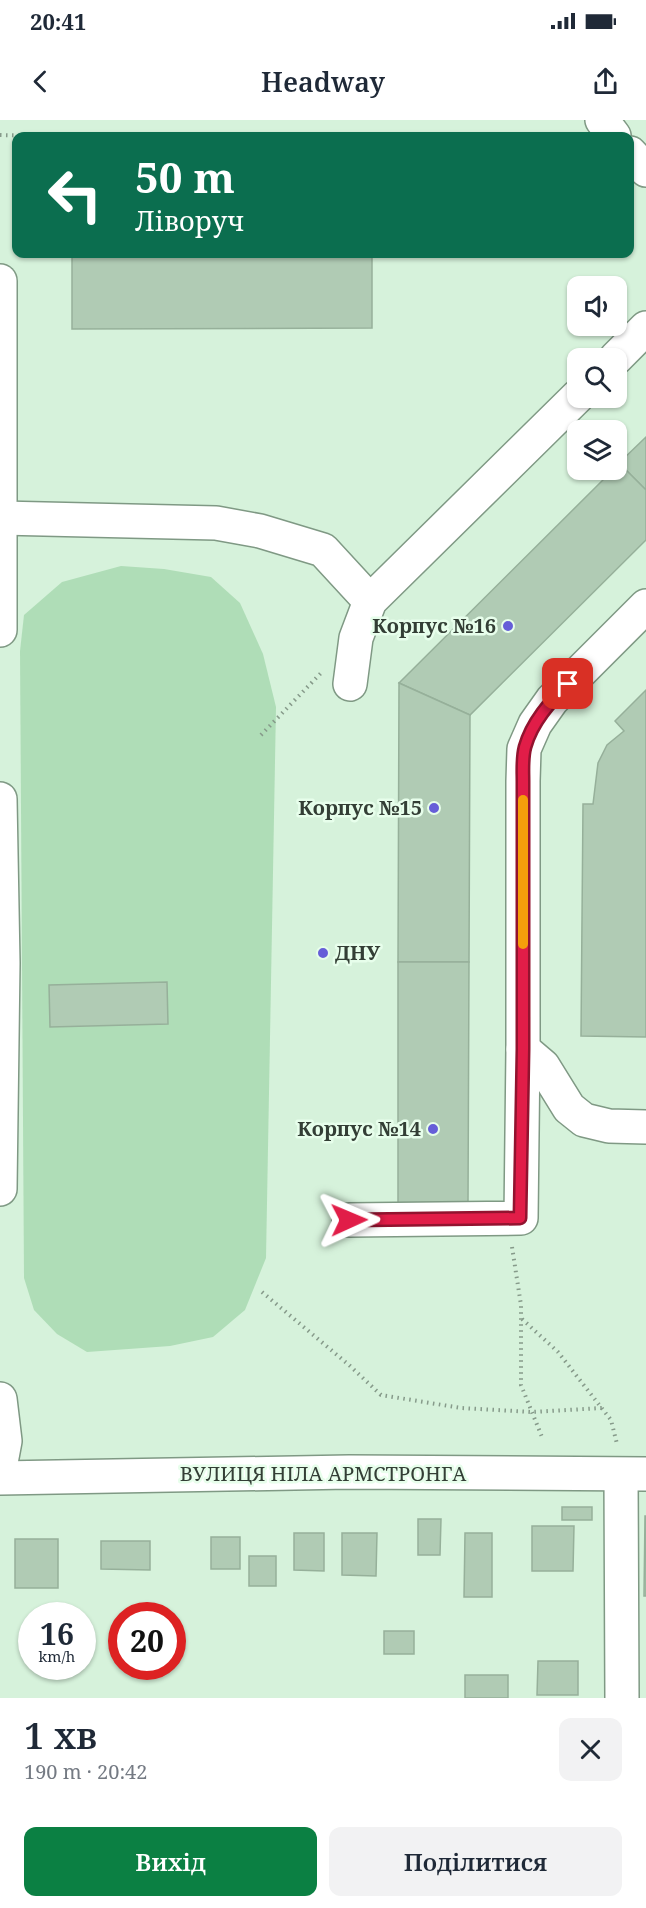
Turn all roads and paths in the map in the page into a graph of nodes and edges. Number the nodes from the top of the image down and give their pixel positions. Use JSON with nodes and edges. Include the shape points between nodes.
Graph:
{"nodes":[{"id":1,"x":634,"y":157,"type":"edge"},
{"id":2,"x":646,"y":170,"type":"edge"},
{"id":3,"x":0,"y":281,"type":"edge"},
{"id":4,"x":1,"y":328,"type":"edge"},
{"id":5,"x":646,"y":328,"type":"edge"},
{"id":6,"x":626,"y":348,"type":"edge"},
{"id":7,"x":567,"y":407,"type":"edge"},
{"id":8,"x":1,"y":518,"type":"edge"},
{"id":9,"x":370,"y":601,"type":"junction"},
{"id":10,"x":646,"y":606,"type":"edge"},
{"id":11,"x":0,"y":630,"type":"edge"},
{"id":12,"x":337,"y":677,"type":"joint"},
{"id":13,"x":261,"y":735,"type":"dead end"},
{"id":14,"x":0,"y":798,"type":"edge"},
{"id":15,"x":1,"y":962,"type":"edge"},
{"id":16,"x":523,"y":1049,"type":"junction"},
{"id":17,"x":646,"y":1127,"type":"edge"},
{"id":18,"x":0,"y":1189,"type":"edge"},
{"id":19,"x":507,"y":1218,"type":"junction"},
{"id":20,"x":349,"y":1220,"type":"dead end"},
{"id":21,"x":262,"y":1292,"type":"dead end"},
{"id":22,"x":521,"y":1318,"type":"junction"},
{"id":23,"x":0,"y":1399,"type":"edge"},
{"id":24,"x":602,"y":1408,"type":"junction"},
{"id":25,"x":532,"y":1412,"type":"junction"},
{"id":26,"x":542,"y":1437,"type":"dead end"},
{"id":27,"x":0,"y":1468,"type":"edge"},
{"id":28,"x":634,"y":1474,"type":"edge"},
{"id":29,"x":0,"y":1478,"type":"edge"},
{"id":30,"x":622,"y":1698,"type":"edge"}],
"edges":[{"from":1,"to":2,"type":"street"},
{"from":3,"to":4,"type":"street"},
{"from":4,"to":8,"type":"street"},
{"from":5,"to":6,"type":"street"},
{"from":7,"to":9,"type":"street"},
{"from":8,"to":9,"type":"street","via":[[216,523],[260,531],[324,550]]},
{"from":8,"to":11,"type":"street"},
{"from":9,"to":12,"type":"street"},
{"from":10,"to":16,"type":"street","via":[[552,700],[524,749]]},
{"from":12,"to":13,"type":"path"},
{"from":14,"to":15,"type":"street"},
{"from":15,"to":18,"type":"street"},
{"from":16,"to":17,"type":"street","via":[[543,1066],[568,1108],[584,1120],[609,1126]]},
{"from":16,"to":19,"type":"street","via":[[520,1218]]},
{"from":19,"to":20,"type":"street"},
{"from":19,"to":22,"type":"path"},
{"from":21,"to":25,"type":"path","via":[[381,1395],[461,1408]]},
{"from":22,"to":24,"type":"path","via":[[558,1352]]},
{"from":22,"to":25,"type":"path","via":[[521,1385]]},
{"from":23,"to":27,"type":"street","via":[[5,1441]]},
{"from":24,"to":25,"type":"path"},
{"from":24,"to":28,"type":"path"},
{"from":25,"to":26,"type":"path"},
{"from":28,"to":29,"type":"street","name":"ВУЛИЦЯ НІЛА АРМСТРОНГА","via":[[349,1472]]},
{"from":28,"to":30,"type":"street"}]}
